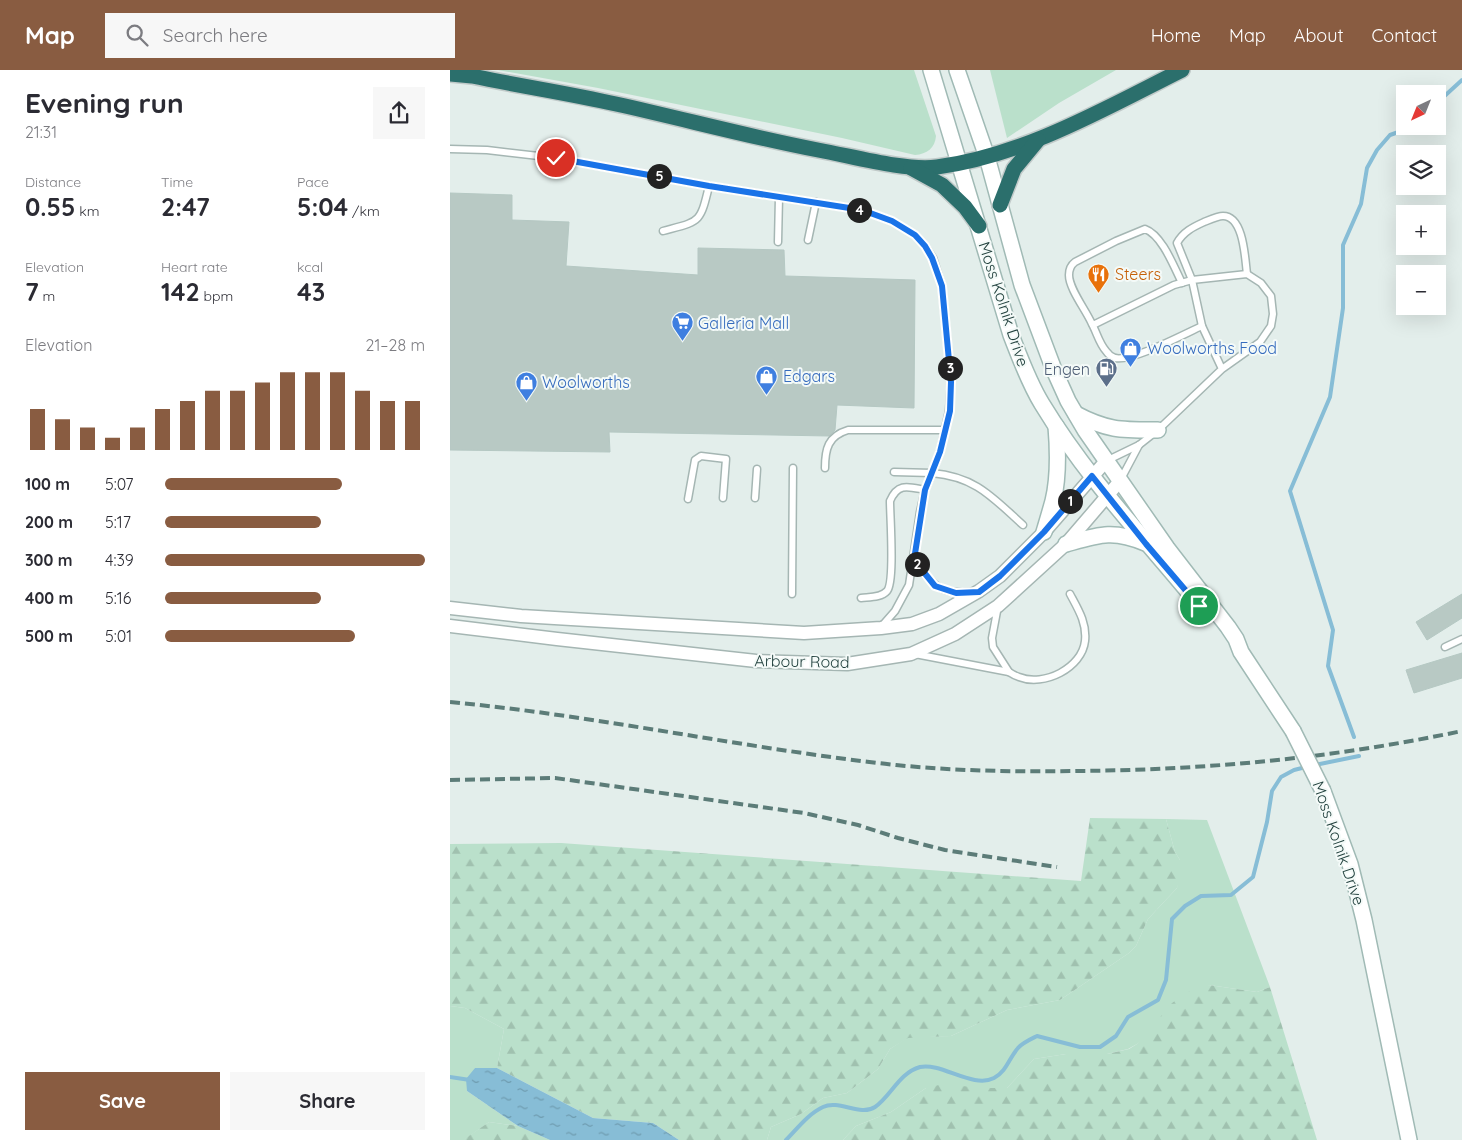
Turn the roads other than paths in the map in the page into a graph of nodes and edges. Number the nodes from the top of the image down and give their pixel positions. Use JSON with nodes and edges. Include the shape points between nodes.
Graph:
{"nodes":[{"id":1,"x":1182,"y":70,"type":"edge"},
{"id":2,"x":450,"y":74,"type":"edge"},
{"id":3,"x":958,"y":74,"type":"edge"},
{"id":4,"x":932,"y":75,"type":"edge"},
{"id":5,"x":1038,"y":139,"type":"junction"},
{"id":6,"x":450,"y":149,"type":"edge"},
{"id":7,"x":986,"y":157,"type":"junction"},
{"id":8,"x":960,"y":163,"type":"junction"},
{"id":9,"x":909,"y":167,"type":"junction"},
{"id":10,"x":709,"y":186,"type":"junction"},
{"id":11,"x":779,"y":197,"type":"junction"},
{"id":12,"x":816,"y":202,"type":"junction"},
{"id":13,"x":1000,"y":205,"type":"junction"},
{"id":14,"x":979,"y":226,"type":"junction"},
{"id":15,"x":663,"y":231,"type":"dead end"},
{"id":16,"x":808,"y":240,"type":"dead end"},
{"id":17,"x":778,"y":242,"type":"dead end"},
{"id":18,"x":1247,"y":274,"type":"junction"},
{"id":19,"x":1192,"y":280,"type":"junction"},
{"id":20,"x":1182,"y":283,"type":"junction"},
{"id":21,"x":1093,"y":325,"type":"junction"},
{"id":22,"x":1202,"y":326,"type":"junction"},
{"id":23,"x":1222,"y":369,"type":"junction"},
{"id":24,"x":1076,"y":414,"type":"junction"},
{"id":25,"x":1055,"y":424,"type":"junction"},
{"id":26,"x":944,"y":430,"type":"junction"},
{"id":27,"x":1158,"y":430,"type":"junction"},
{"id":28,"x":1139,"y":445,"type":"junction"},
{"id":29,"x":1106,"y":460,"type":"junction"},
{"id":30,"x":793,"y":468,"type":"dead end"},
{"id":31,"x":825,"y":468,"type":"dead end"},
{"id":32,"x":757,"y":469,"type":"dead end"},
{"id":33,"x":894,"y":472,"type":"dead end"},
{"id":34,"x":932,"y":473,"type":"junction"},
{"id":35,"x":1092,"y":476,"type":"junction"},
{"id":36,"x":1120,"y":481,"type":"junction"},
{"id":37,"x":925,"y":490,"type":"junction"},
{"id":38,"x":1108,"y":495,"type":"junction"},
{"id":39,"x":723,"y":498,"type":"dead end"},
{"id":40,"x":755,"y":498,"type":"dead end"},
{"id":41,"x":688,"y":499,"type":"dead end"},
{"id":42,"x":1022,"y":525,"type":"dead end"},
{"id":43,"x":1044,"y":532,"type":"junction"},
{"id":44,"x":1066,"y":544,"type":"junction"},
{"id":45,"x":1146,"y":544,"type":"junction"},
{"id":46,"x":914,"y":560,"type":"junction"},
{"id":47,"x":979,"y":592,"type":"junction"},
{"id":48,"x":792,"y":594,"type":"dead end"},
{"id":49,"x":1070,"y":594,"type":"dead end"},
{"id":50,"x":861,"y":598,"type":"dead end"},
{"id":51,"x":998,"y":606,"type":"junction"},
{"id":52,"x":450,"y":608,"type":"edge"},
{"id":53,"x":450,"y":626,"type":"edge"},
{"id":54,"x":880,"y":628,"type":"junction"},
{"id":55,"x":1462,"y":639,"type":"edge"},
{"id":56,"x":1445,"y":647,"type":"dead end"},
{"id":57,"x":1241,"y":652,"type":"junction"},
{"id":58,"x":911,"y":654,"type":"junction"},
{"id":59,"x":1009,"y":672,"type":"junction"},
{"id":60,"x":1409,"y":1140,"type":"edge"}],
"edges":[{"from":1,"to":5,"type":"highway"},
{"from":2,"to":9,"type":"highway","via":[[615,104],[777,142]]},
{"from":3,"to":7,"type":"main road","name":"Moss Kolnik Drive"},
{"from":4,"to":8,"type":"main road","name":"Moss Kolnik Drive"},
{"from":5,"to":7,"type":"highway"},
{"from":5,"to":13,"type":"highway","via":[[1014,170]]},
{"from":6,"to":10,"type":"lane","via":[[556,158]]},
{"from":7,"to":8,"type":"highway"},
{"from":7,"to":13,"type":"main road","name":"Moss Kolnik Drive"},
{"from":8,"to":9,"type":"highway"},
{"from":8,"to":14,"type":"main road","name":"Moss Kolnik Drive"},
{"from":9,"to":14,"type":"highway","via":[[942,185]]},
{"from":10,"to":11,"type":"lane"},
{"from":10,"to":15,"type":"lane","via":[[700,217]]},
{"from":11,"to":12,"type":"lane"},
{"from":11,"to":17,"type":"lane"},
{"from":12,"to":16,"type":"lane"},
{"from":12,"to":26,"type":"lane","via":[[862,210],[892,221],[915,235],[932,258],[942,286],[951,382],[950,411]]},
{"from":13,"to":24,"type":"main road","name":"Moss Kolnik Drive","via":[[1022,285],[1054,370]]},
{"from":14,"to":25,"type":"main road","name":"Moss Kolnik Drive","via":[[1011,335],[1041,403]]},
{"from":18,"to":19,"type":"lane"},
{"from":18,"to":19,"type":"lane","via":[[1240,228],[1234,220],[1224,216],[1205,221],[1181,234],[1177,243]]},
{"from":18,"to":23,"type":"lane","via":[[1261,283],[1271,296],[1271,326],[1260,342]]},
{"from":19,"to":20,"type":"lane"},
{"from":19,"to":22,"type":"lane"},
{"from":20,"to":21,"type":"lane"},
{"from":20,"to":21,"type":"lane","via":[[1152,232],[1138,230],[1116,240],[1071,265],[1069,276],[1072,285]]},
{"from":21,"to":22,"type":"lane","via":[[1106,352],[1114,358],[1143,352]]},
{"from":22,"to":23,"type":"lane"},
{"from":23,"to":27,"type":"lane"},
{"from":24,"to":27,"type":"main road","via":[[1108,428]]},
{"from":24,"to":29,"type":"main road","name":"Moss Kolnik Drive"},
{"from":25,"to":35,"type":"main road","name":"Moss Kolnik Drive"},
{"from":25,"to":43,"type":"main road","via":[[1057,478]]},
{"from":26,"to":31,"type":"lane","via":[[848,430],[829,443]]},
{"from":26,"to":34,"type":"lane"},
{"from":27,"to":28,"type":"lane"},
{"from":28,"to":29,"type":"lane"},
{"from":28,"to":36,"type":"lane"},
{"from":29,"to":35,"type":"street","name":"Arbour Road"},
{"from":29,"to":36,"type":"main road","name":"Moss Kolnik Drive"},
{"from":30,"to":48,"type":"lane"},
{"from":32,"to":40,"type":"lane"},
{"from":33,"to":34,"type":"lane"},
{"from":34,"to":37,"type":"lane"},
{"from":34,"to":42,"type":"lane","via":[[973,483]]},
{"from":35,"to":38,"type":"main road","name":"Moss Kolnik Drive"},
{"from":35,"to":43,"type":"street","name":"Arbour Road"},
{"from":36,"to":38,"type":"street","name":"Arbour Road"},
{"from":36,"to":57,"type":"main road","name":"Moss Kolnik Drive","via":[[1228,627]]},
{"from":37,"to":46,"type":"lane"},
{"from":37,"to":50,"type":"lane","via":[[905,486],[892,495],[892,577],[885,593]]},
{"from":38,"to":44,"type":"street","name":"Arbour Road"},
{"from":38,"to":45,"type":"main road","name":"Moss Kolnik Drive"},
{"from":39,"to":41,"type":"lane","via":[[726,459],[701,456],[695,460]]},
{"from":43,"to":47,"type":"street","name":"Arbour Road"},
{"from":44,"to":45,"type":"main road","via":[[1117,534]]},
{"from":44,"to":51,"type":"street","name":"Arbour Road"},
{"from":45,"to":57,"type":"main road","name":"Moss Kolnik Drive","via":[[1230,644]]},
{"from":46,"to":47,"type":"lane","via":[[935,586],[956,593]]},
{"from":46,"to":54,"type":"lane","via":[[909,585],[902,599]]},
{"from":47,"to":54,"type":"street","name":"Arbour Road","via":[[939,614],[912,624]]},
{"from":49,"to":59,"type":"lane","via":[[1082,615],[1085,642],[1073,665],[1053,677],[1032,680]]},
{"from":51,"to":58,"type":"street","name":"Arbour Road","via":[[955,634]]},
{"from":51,"to":59,"type":"lane","via":[[993,647]]},
{"from":52,"to":54,"type":"street","name":"Arbour Road","via":[[521,616],[804,633]]},
{"from":53,"to":58,"type":"street","name":"Arbour Road","via":[[756,661],[847,664]]},
{"from":55,"to":56,"type":"lane"},
{"from":57,"to":60,"type":"main road","name":"Moss Kolnik Drive","bridge":true,"via":[[1293,731],[1323,791],[1350,864]]},
{"from":58,"to":59,"type":"lane"}]}
